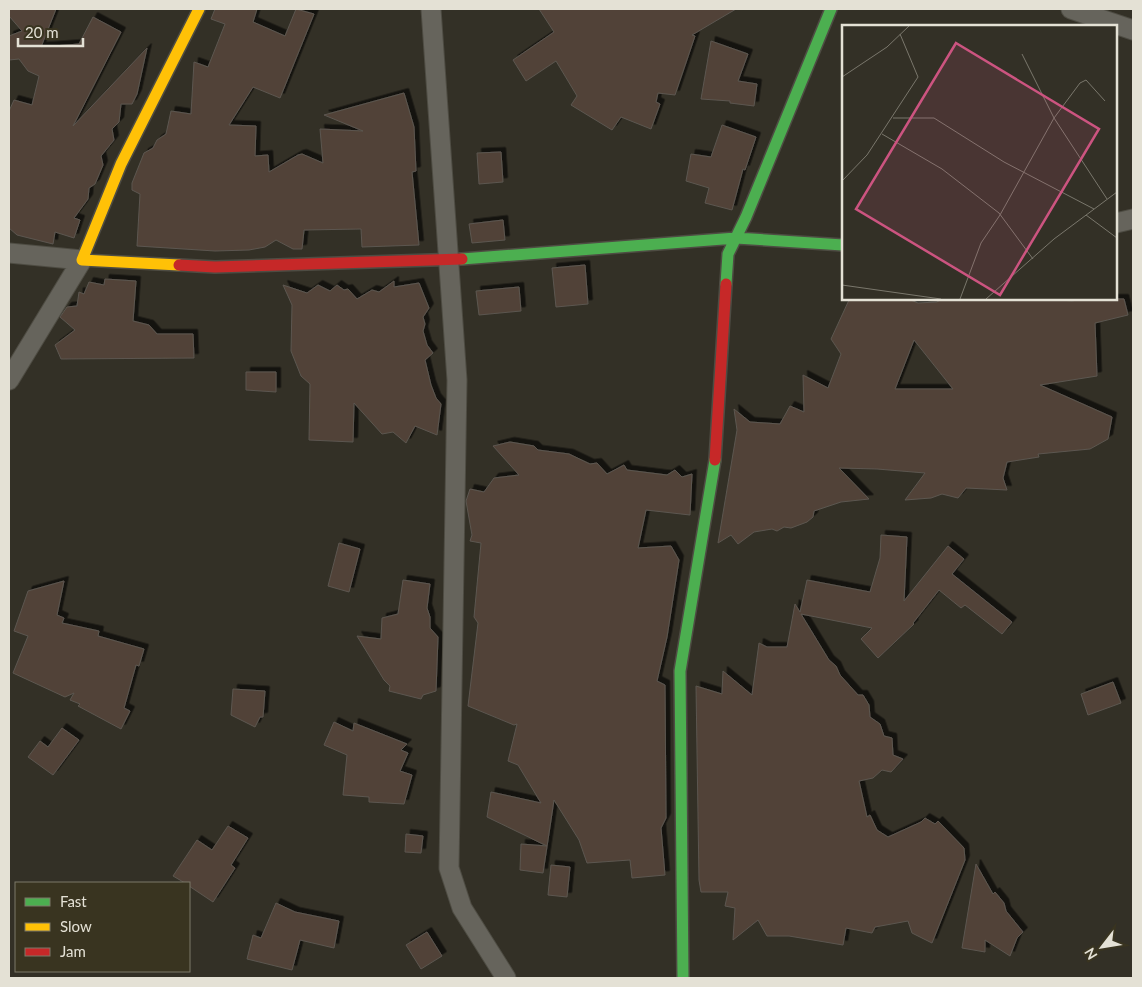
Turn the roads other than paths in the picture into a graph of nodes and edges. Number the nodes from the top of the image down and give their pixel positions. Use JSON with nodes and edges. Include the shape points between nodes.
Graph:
{"nodes":[{"id":1,"x":199,"y":9,"type":"edge"},
{"id":2,"x":432,"y":9,"type":"edge"},
{"id":3,"x":831,"y":9,"type":"edge"},
{"id":4,"x":1071,"y":9,"type":"edge"},
{"id":5,"x":1133,"y":30,"type":"edge"},
{"id":6,"x":1133,"y":219,"type":"edge"},
{"id":7,"x":1117,"y":223,"type":"edge"},
{"id":8,"x":736,"y":238,"type":"junction"},
{"id":9,"x":842,"y":245,"type":"edge"},
{"id":10,"x":9,"y":253,"type":"edge"},
{"id":11,"x":82,"y":260,"type":"junction"},
{"id":12,"x":448,"y":260,"type":"junction"},
{"id":13,"x":9,"y":380,"type":"edge"},
{"id":14,"x":506,"y":978,"type":"edge"},
{"id":15,"x":683,"y":978,"type":"edge"}],
"edges":[{"from":1,"to":11,"type":"street","via":[[130,141]]},
{"from":2,"to":12,"type":"street"},
{"from":3,"to":8,"type":"street"},
{"from":4,"to":5,"type":"street"},
{"from":6,"to":7,"type":"street"},
{"from":8,"to":9,"type":"street"},
{"from":8,"to":12,"type":"street"},
{"from":8,"to":15,"type":"street","via":[[728,254],[716,456],[680,671]]},
{"from":10,"to":11,"type":"street"},
{"from":11,"to":12,"type":"street","via":[[215,267]]},
{"from":11,"to":13,"type":"street"},
{"from":12,"to":14,"type":"street","via":[[457,380],[449,868],[462,908]]}]}
